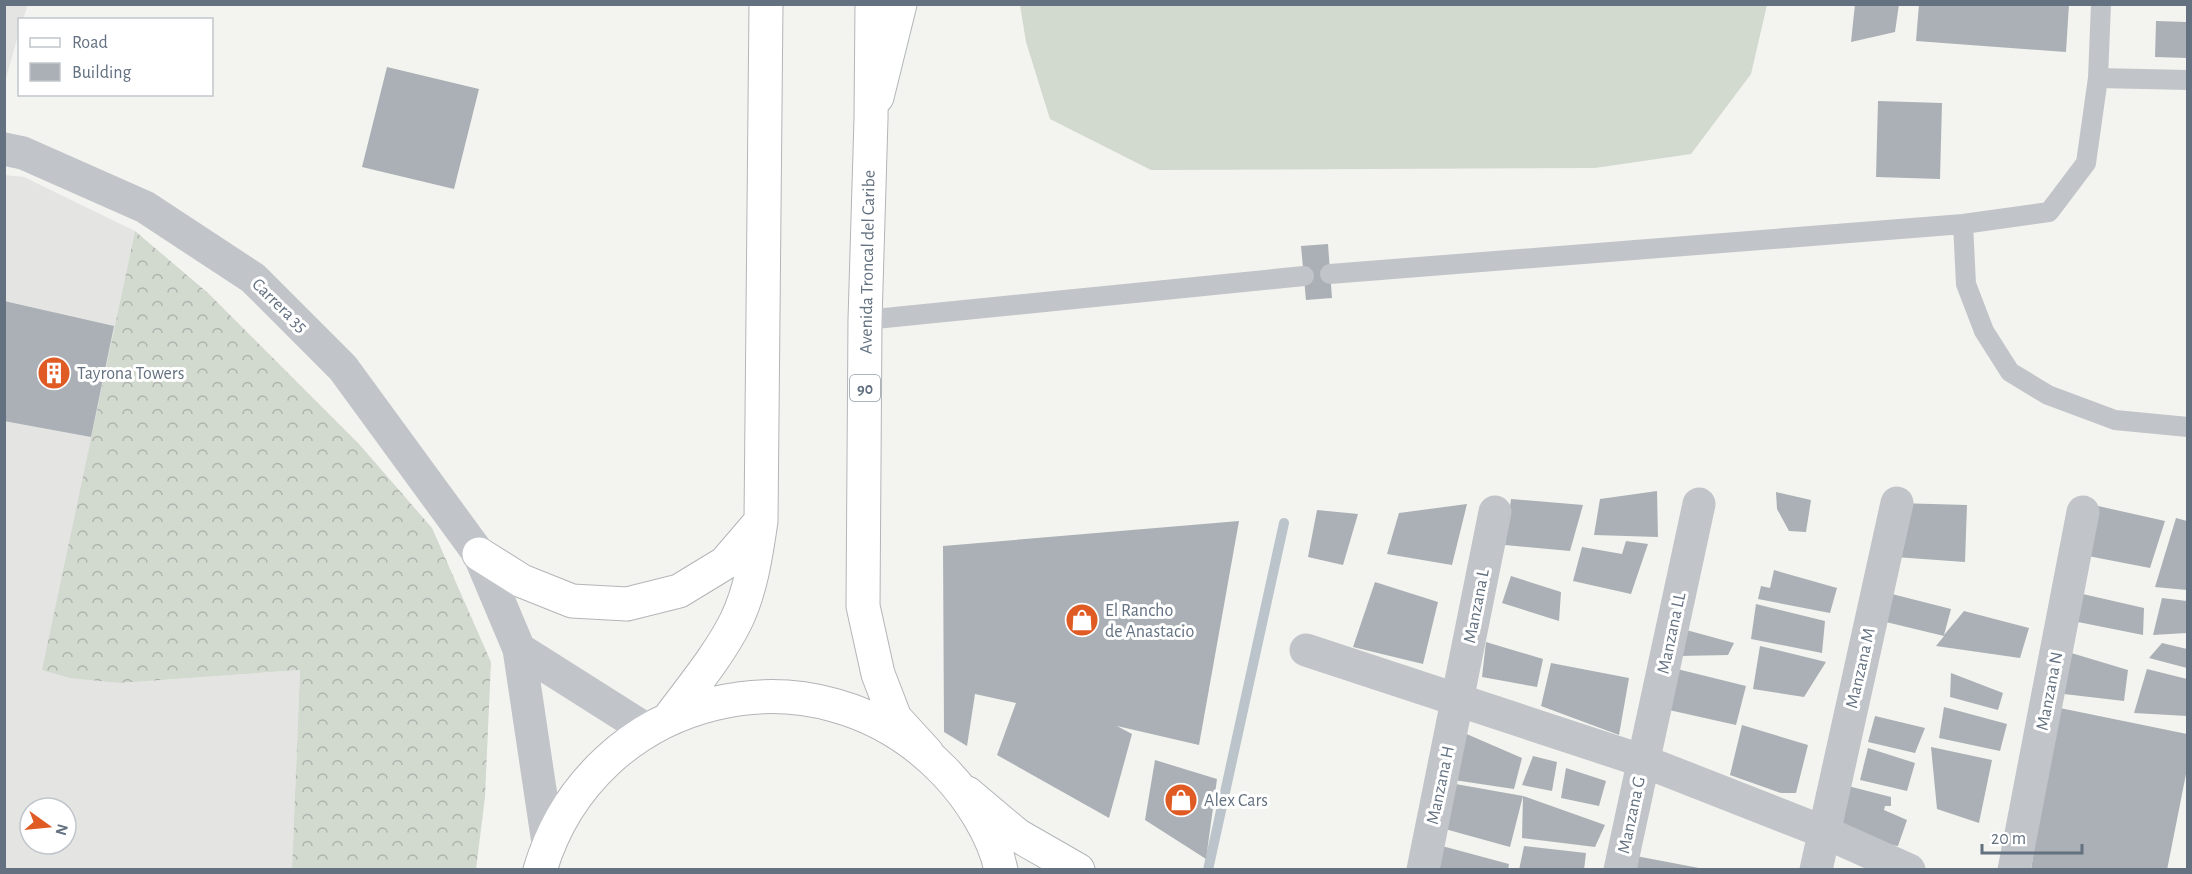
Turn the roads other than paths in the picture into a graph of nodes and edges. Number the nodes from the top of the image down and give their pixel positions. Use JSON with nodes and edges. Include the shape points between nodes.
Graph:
{"nodes":[{"id":1,"x":766,"y":4,"type":"edge"},
{"id":2,"x":872,"y":4,"type":"edge"},
{"id":3,"x":900,"y":4,"type":"edge"},
{"id":4,"x":2101,"y":4,"type":"edge"},
{"id":5,"x":2098,"y":78,"type":"junction"},
{"id":6,"x":2187,"y":80,"type":"edge"},
{"id":7,"x":871,"y":119,"type":"junction"},
{"id":8,"x":4,"y":149,"type":"edge"},
{"id":9,"x":1963,"y":224,"type":"junction"},
{"id":10,"x":1330,"y":274,"type":"dead end"},
{"id":11,"x":1304,"y":276,"type":"dead end"},
{"id":12,"x":865,"y":320,"type":"junction"},
{"id":13,"x":2187,"y":428,"type":"edge"},
{"id":14,"x":1897,"y":503,"type":"dead end"},
{"id":15,"x":1699,"y":504,"type":"dead end"},
{"id":16,"x":1495,"y":512,"type":"dead end"},
{"id":17,"x":2083,"y":512,"type":"dead end"},
{"id":18,"x":761,"y":521,"type":"junction"},
{"id":19,"x":479,"y":554,"type":"junction"},
{"id":20,"x":519,"y":649,"type":"junction"},
{"id":21,"x":1306,"y":650,"type":"dead end"},
{"id":22,"x":1458,"y":699,"type":"junction"},
{"id":23,"x":659,"y":723,"type":"junction"},
{"id":24,"x":927,"y":753,"type":"junction"},
{"id":25,"x":1643,"y":761,"type":"junction"},
{"id":26,"x":958,"y":785,"type":"junction"},
{"id":27,"x":1824,"y":832,"type":"junction"},
{"id":28,"x":544,"y":856,"type":"edge"},
{"id":29,"x":1001,"y":870,"type":"edge"},
{"id":30,"x":1078,"y":870,"type":"edge"},
{"id":31,"x":1423,"y":870,"type":"edge"},
{"id":32,"x":1620,"y":870,"type":"edge"},
{"id":33,"x":1816,"y":870,"type":"edge"},
{"id":34,"x":1910,"y":870,"type":"edge"},
{"id":35,"x":2014,"y":870,"type":"edge"}],
"edges":[{"from":1,"to":18,"type":"main road"},
{"from":2,"to":7,"type":"main road","name":"Avenida Troncal del Caribe","number":"90"},
{"from":3,"to":7,"type":"main road"},
{"from":4,"to":5,"type":"lane"},
{"from":5,"to":6,"type":"lane"},
{"from":5,"to":9,"type":"lane","via":[[2086,163],[2049,212]]},
{"from":7,"to":12,"type":"main road","name":"Avenida Troncal del Caribe","number":"90"},
{"from":8,"to":19,"type":"street","name":"Carrera 35","via":[[23,153],[145,207],[253,278],[343,368]]},
{"from":9,"to":10,"type":"lane"},
{"from":9,"to":13,"type":"lane","via":[[1965,284],[1984,331],[2010,372],[2048,395],[2115,420]]},
{"from":11,"to":12,"type":"lane"},
{"from":12,"to":24,"type":"main road","name":"Avenida Troncal del Caribe","number":"90","via":[[863,606],[878,674],[895,718]]},
{"from":14,"to":27,"type":"street","name":"Manzana M"},
{"from":15,"to":25,"type":"street","name":"Manzana LL"},
{"from":16,"to":22,"type":"street","name":"Manzana L"},
{"from":17,"to":35,"type":"street","name":"Manzana N"},
{"from":18,"to":19,"type":"main road","via":[[725,563],[679,591],[627,604],[572,601],[522,581]]},
{"from":18,"to":23,"type":"main road","via":[[753,572],[737,620],[711,661]]},
{"from":19,"to":20,"type":"street","name":"Carrera 35"},
{"from":20,"to":23,"type":"street"},
{"from":20,"to":28,"type":"street","name":"Carrera 35"},
{"from":21,"to":22,"type":"street"},
{"from":22,"to":25,"type":"street"},
{"from":22,"to":31,"type":"street","name":"Manzana H"},
{"from":23,"to":24,"type":"main road","via":[[714,702],[759,696],[805,698],[849,709],[890,727]]},
{"from":23,"to":28,"type":"main road","via":[[606,760],[573,799]]},
{"from":24,"to":26,"type":"main road"},
{"from":25,"to":27,"type":"street"},
{"from":25,"to":32,"type":"street","name":"Manzana G"},
{"from":26,"to":29,"type":"main road","via":[[983,823]]},
{"from":26,"to":30,"type":"main road","via":[[1017,835]]},
{"from":27,"to":33,"type":"street","name":"Manzana M"},
{"from":27,"to":34,"type":"street"}]}
